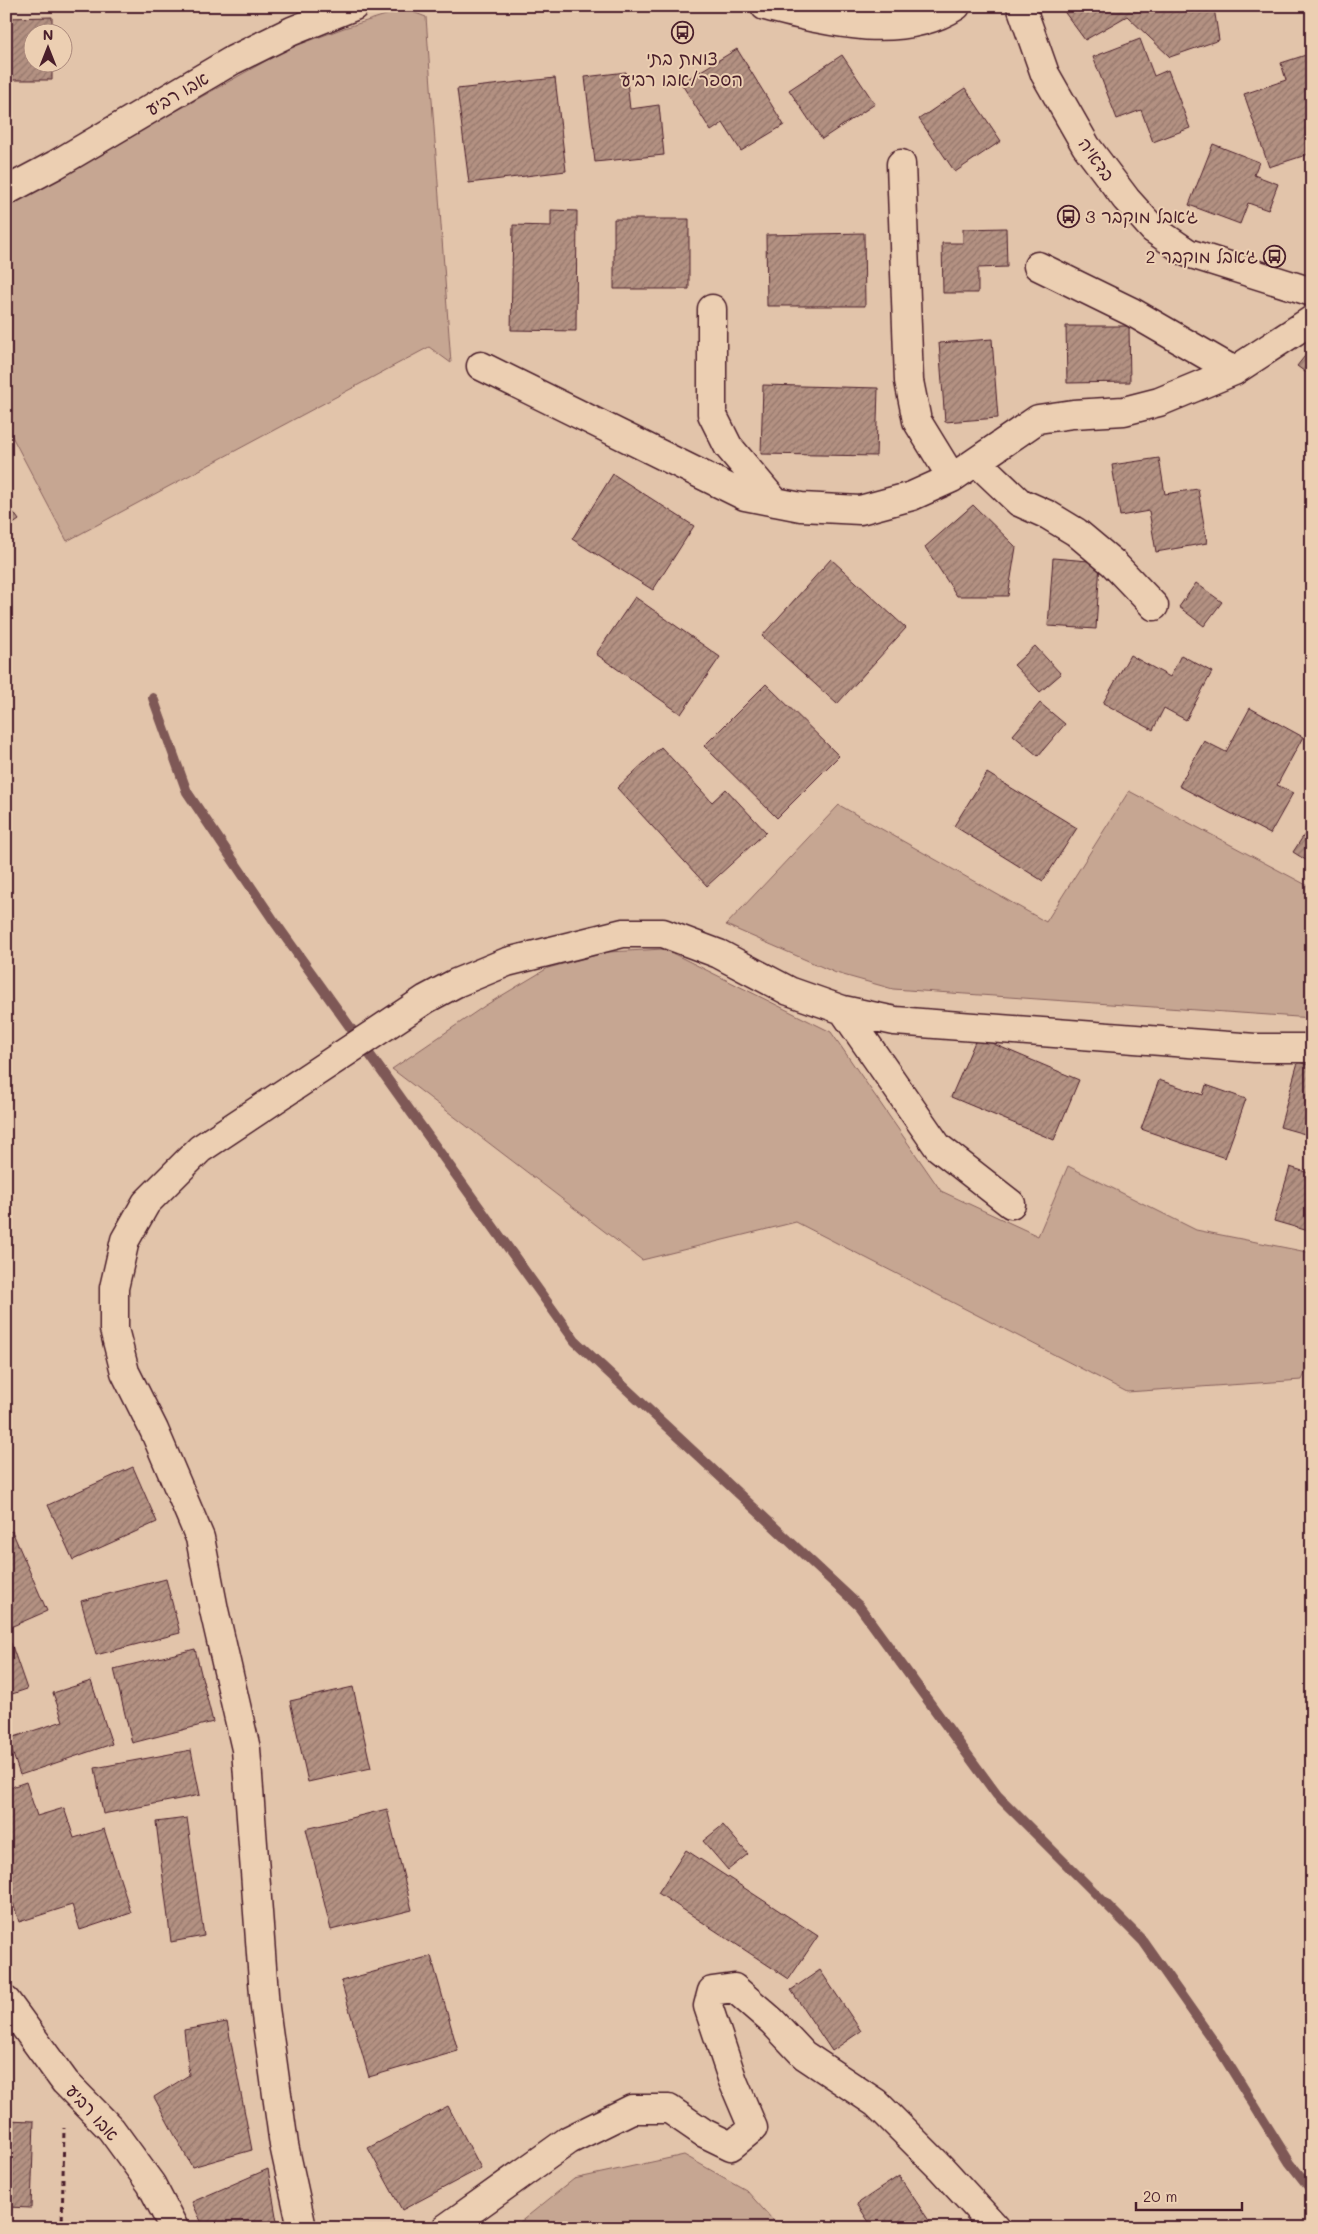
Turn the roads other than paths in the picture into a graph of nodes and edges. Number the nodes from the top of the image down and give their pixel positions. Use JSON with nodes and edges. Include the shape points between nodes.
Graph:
{"nodes":[{"id":1,"x":354,"y":6,"type":"edge"},
{"id":2,"x":765,"y":6,"type":"edge"},
{"id":3,"x":956,"y":6,"type":"edge"},
{"id":4,"x":1021,"y":6,"type":"edge"},
{"id":5,"x":900,"y":164,"type":"dead end"},
{"id":6,"x":6,"y":191,"type":"edge"},
{"id":7,"x":1038,"y":266,"type":"dead end"},
{"id":8,"x":1312,"y":292,"type":"edge"},
{"id":9,"x":712,"y":309,"type":"dead end"},
{"id":10,"x":1312,"y":320,"type":"edge"},
{"id":11,"x":481,"y":366,"type":"dead end"},
{"id":12,"x":1234,"y":371,"type":"junction"},
{"id":13,"x":977,"y":462,"type":"junction"},
{"id":14,"x":952,"y":478,"type":"junction"},
{"id":15,"x":775,"y":502,"type":"junction"},
{"id":16,"x":1154,"y":606,"type":"dead end"},
{"id":17,"x":843,"y":1010,"type":"junction"},
{"id":18,"x":1312,"y":1048,"type":"edge"},
{"id":19,"x":1011,"y":1204,"type":"dead end"},
{"id":20,"x":6,"y":2001,"type":"edge"},
{"id":21,"x":174,"y":2228,"type":"edge"},
{"id":22,"x":302,"y":2228,"type":"edge"},
{"id":23,"x":446,"y":2228,"type":"edge"},
{"id":24,"x":996,"y":2228,"type":"edge"}],
"edges":[{"from":1,"to":6,"type":"street","name":"אבו רביע","via":[[233,60]]},
{"from":2,"to":3,"type":"street","via":[[834,22],[884,26],[916,23]]},
{"from":4,"to":8,"type":"street","name":"בדאיה","via":[[1046,74],[1086,146],[1153,229],[1188,253]]},
{"from":5,"to":14,"type":"street","via":[[908,381],[917,421]]},
{"from":7,"to":12,"type":"street","via":[[1132,312]]},
{"from":9,"to":15,"type":"street","via":[[712,414],[728,446]]},
{"from":10,"to":12,"type":"street"},
{"from":11,"to":15,"type":"street","via":[[744,496]]},
{"from":12,"to":13,"type":"street","via":[[1159,402],[1124,411],[1038,419]]},
{"from":13,"to":14,"type":"street"},
{"from":13,"to":16,"type":"street","via":[[1019,502],[1076,532],[1113,563]]},
{"from":14,"to":15,"type":"street","via":[[912,496],[860,510],[801,507]]},
{"from":17,"to":18,"type":"street","via":[[894,1021],[1255,1048]]},
{"from":17,"to":19,"type":"street","via":[[938,1147]]},
{"from":17,"to":22,"type":"street","via":[[789,991],[720,954],[663,932],[623,932],[507,962],[426,999],[200,1149],[146,1202],[125,1240],[114,1288],[114,1329],[125,1372],[154,1430],[200,1538],[246,1749],[264,2008],[284,2145]]},
{"from":20,"to":21,"type":"street","name":"אבו רביע","via":[[65,2082],[111,2129],[151,2184]]},
{"from":23,"to":24,"type":"street","via":[[569,2140],[632,2109],[669,2109],[704,2133],[731,2146],[753,2128],[708,2006],[712,1991],[734,1988],[804,2055],[876,2104]]}]}
